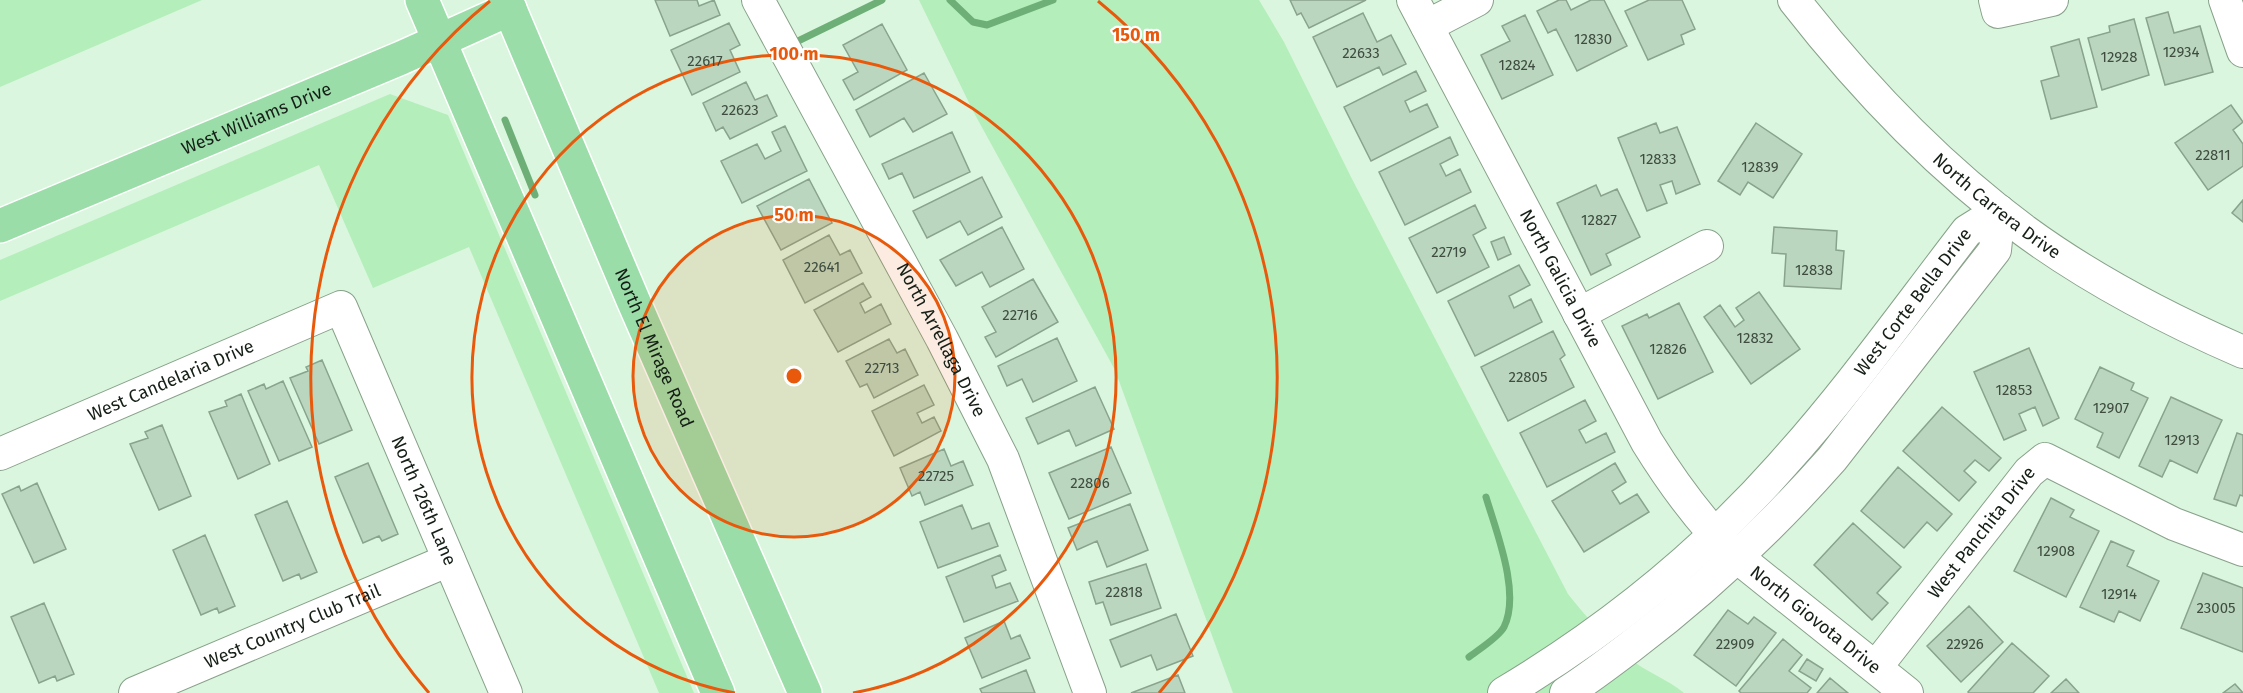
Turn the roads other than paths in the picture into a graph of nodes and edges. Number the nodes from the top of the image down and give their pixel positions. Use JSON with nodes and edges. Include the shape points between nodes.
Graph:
{"nodes":[{"id":1,"x":422,"y":0,"type":"edge"},
{"id":2,"x":758,"y":0,"type":"edge"},
{"id":3,"x":1477,"y":0,"type":"edge"},
{"id":4,"x":1794,"y":0,"type":"edge"},
{"id":5,"x":2052,"y":0,"type":"edge"},
{"id":6,"x":2226,"y":0,"type":"edge"},
{"id":7,"x":508,"y":5,"type":"edge"},
{"id":8,"x":1996,"y":6,"type":"edge"},
{"id":9,"x":1420,"y":13,"type":"edge"},
{"id":10,"x":439,"y":41,"type":"junction"},
{"id":11,"x":2243,"y":51,"type":"edge"},
{"id":12,"x":1999,"y":212,"type":"junction"},
{"id":13,"x":0,"y":226,"type":"edge"},
{"id":14,"x":1707,"y":246,"type":"dead end"},
{"id":15,"x":341,"y":307,"type":"joint"},
{"id":16,"x":1579,"y":314,"type":"junction"},
{"id":17,"x":2243,"y":352,"type":"edge"},
{"id":18,"x":0,"y":454,"type":"edge"},
{"id":19,"x":1725,"y":546,"type":"junction"},
{"id":20,"x":2243,"y":550,"type":"edge"},
{"id":21,"x":449,"y":560,"type":"junction"},
{"id":22,"x":1876,"y":667,"type":"junction"},
{"id":23,"x":135,"y":693,"type":"edge"},
{"id":24,"x":506,"y":693,"type":"edge"},
{"id":25,"x":718,"y":693,"type":"edge"},
{"id":26,"x":805,"y":693,"type":"edge"},
{"id":27,"x":1090,"y":693,"type":"edge"},
{"id":28,"x":1504,"y":693,"type":"edge"},
{"id":29,"x":1566,"y":693,"type":"edge"},
{"id":30,"x":1907,"y":693,"type":"edge"}],
"edges":[{"from":1,"to":10,"type":"main road"},
{"from":2,"to":27,"type":"street","name":"North Arrellaga Drive","via":[[1004,459]]},
{"from":3,"to":9,"type":"street"},
{"from":4,"to":12,"type":"street","name":"North Carrera Drive","via":[[1830,47],[1886,108]]},
{"from":5,"to":8,"type":"street"},
{"from":6,"to":11,"type":"street"},
{"from":7,"to":10,"type":"main road","name":"West Williams Drive"},
{"from":7,"to":26,"type":"main road","name":"North El Mirage Road"},
{"from":9,"to":16,"type":"street","name":"North Galicia Drive"},
{"from":10,"to":13,"type":"main road","name":"West Williams Drive"},
{"from":10,"to":25,"type":"main road"},
{"from":12,"to":17,"type":"street","name":"North Carrera Drive","via":[[2137,301]]},
{"from":12,"to":19,"type":"street","name":"West Corte Bella Drive","via":[[1995,250],[1832,459],[1768,527]]},
{"from":14,"to":16,"type":"street"},
{"from":15,"to":18,"type":"street","name":"West Candelaria Drive"},
{"from":15,"to":21,"type":"street","name":"North 126th Lane"},
{"from":16,"to":19,"type":"street","name":"North Galicia Drive","via":[[1674,484]]},
{"from":19,"to":22,"type":"street","name":"North Giovota Drive"},
{"from":19,"to":28,"type":"street","name":"West Corte Bella Drive","via":[[1662,580],[1581,644]]},
{"from":19,"to":29,"type":"street","name":"West Corte Bella Drive","via":[[1671,615]]},
{"from":20,"to":22,"type":"street","name":"West Panchita Drive","via":[[2174,524],[2045,459],[2029,472]]},
{"from":21,"to":23,"type":"street","name":"West Country Club Trail"},
{"from":21,"to":24,"type":"street","name":"North 126th Lane"},
{"from":22,"to":30,"type":"street","name":"North Giovota Drive"}]}
